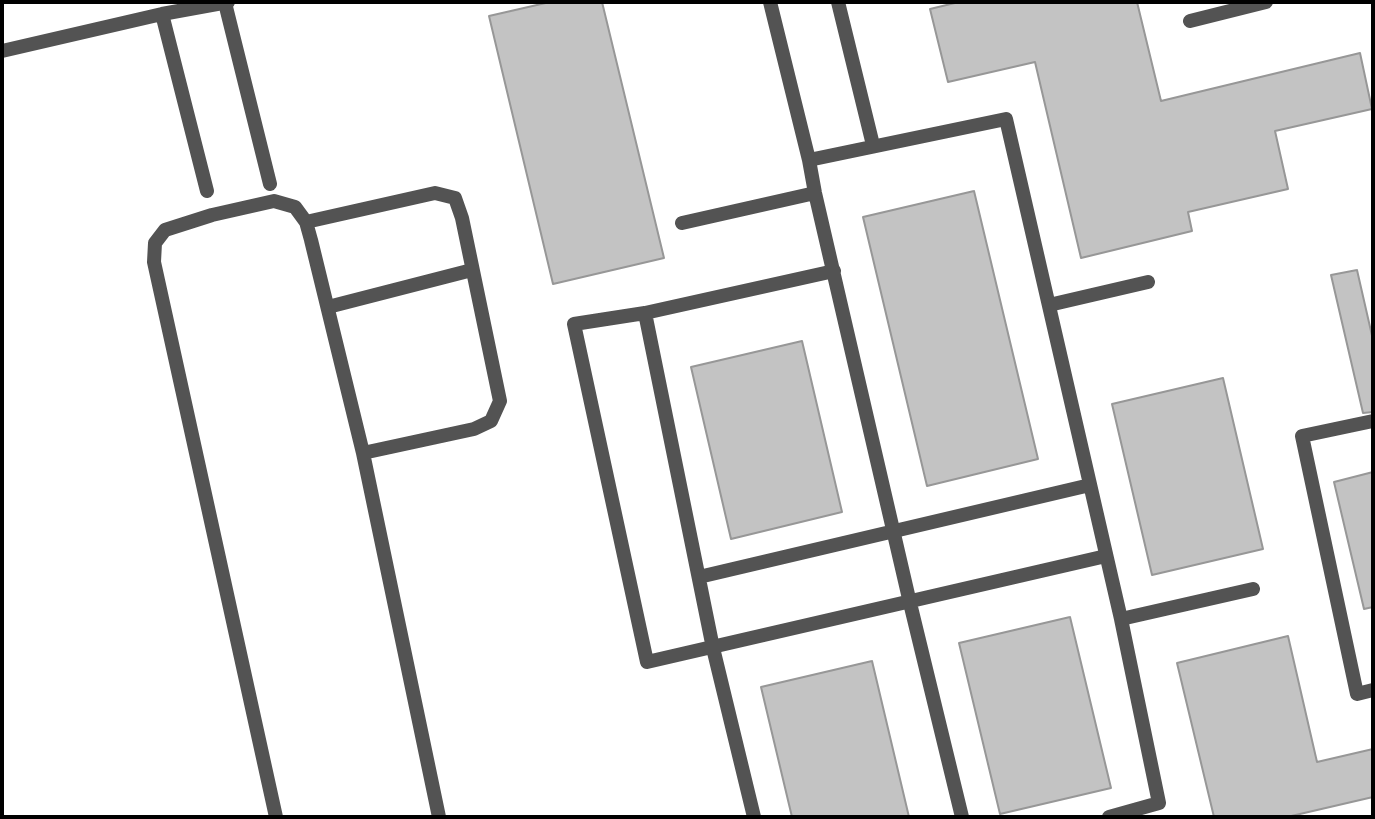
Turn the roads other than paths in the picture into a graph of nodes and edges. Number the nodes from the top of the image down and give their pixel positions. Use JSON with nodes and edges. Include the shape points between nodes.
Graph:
{"nodes":[{"id":1,"x":226,"y":2,"type":"edge"},
{"id":2,"x":770,"y":2,"type":"edge"},
{"id":3,"x":838,"y":2,"type":"edge"},
{"id":4,"x":1266,"y":2,"type":"edge"},
{"id":5,"x":162,"y":14,"type":"junction"},
{"id":6,"x":1190,"y":21,"type":"dead end"},
{"id":7,"x":2,"y":51,"type":"edge"},
{"id":8,"x":873,"y":145,"type":"junction"},
{"id":9,"x":809,"y":160,"type":"junction"},
{"id":10,"x":815,"y":193,"type":"junction"},
{"id":11,"x":274,"y":201,"type":"junction"},
{"id":12,"x":212,"y":215,"type":"junction"},
{"id":13,"x":306,"y":222,"type":"junction"},
{"id":14,"x":682,"y":223,"type":"dead end"},
{"id":15,"x":472,"y":270,"type":"junction"},
{"id":16,"x":834,"y":271,"type":"junction"},
{"id":17,"x":1148,"y":282,"type":"dead end"},
{"id":18,"x":1049,"y":305,"type":"junction"},
{"id":19,"x":328,"y":307,"type":"junction"},
{"id":20,"x":645,"y":313,"type":"junction"},
{"id":21,"x":1373,"y":421,"type":"edge"},
{"id":22,"x":363,"y":453,"type":"junction"},
{"id":23,"x":1090,"y":485,"type":"junction"},
{"id":24,"x":893,"y":531,"type":"junction"},
{"id":25,"x":1106,"y":556,"type":"junction"},
{"id":26,"x":699,"y":577,"type":"junction"},
{"id":27,"x":1254,"y":589,"type":"dead end"},
{"id":28,"x":909,"y":603,"type":"junction"},
{"id":29,"x":1121,"y":619,"type":"junction"},
{"id":30,"x":713,"y":648,"type":"junction"},
{"id":31,"x":1373,"y":690,"type":"edge"},
{"id":32,"x":276,"y":817,"type":"edge"},
{"id":33,"x":439,"y":817,"type":"edge"},
{"id":34,"x":754,"y":817,"type":"edge"},
{"id":35,"x":962,"y":817,"type":"edge"},
{"id":36,"x":1108,"y":817,"type":"edge"}],
"edges":[{"from":1,"to":5,"type":"street"},
{"from":1,"to":11,"type":"street"},
{"from":2,"to":9,"type":"street"},
{"from":3,"to":8,"type":"street"},
{"from":4,"to":6,"type":"street"},
{"from":5,"to":7,"type":"street"},
{"from":5,"to":12,"type":"street"},
{"from":8,"to":9,"type":"street"},
{"from":8,"to":18,"type":"street","via":[[1006,119]]},
{"from":9,"to":10,"type":"street"},
{"from":10,"to":14,"type":"street"},
{"from":10,"to":16,"type":"street"},
{"from":11,"to":12,"type":"street"},
{"from":11,"to":13,"type":"street","via":[[295,207]]},
{"from":12,"to":32,"type":"street","via":[[165,230],[155,243],[154,262]]},
{"from":13,"to":15,"type":"street","via":[[435,193],[455,198]]},
{"from":13,"to":19,"type":"street"},
{"from":15,"to":19,"type":"street"},
{"from":15,"to":22,"type":"street","via":[[499,401],[491,421],[474,429]]},
{"from":16,"to":20,"type":"street"},
{"from":16,"to":24,"type":"street"},
{"from":17,"to":18,"type":"street"},
{"from":18,"to":23,"type":"street"},
{"from":19,"to":22,"type":"street"},
{"from":20,"to":26,"type":"street"},
{"from":20,"to":30,"type":"street","via":[[574,324],[647,662]]},
{"from":21,"to":31,"type":"street","via":[[1302,436],[1357,694]]},
{"from":22,"to":33,"type":"street"},
{"from":23,"to":24,"type":"street"},
{"from":23,"to":25,"type":"street"},
{"from":24,"to":26,"type":"street"},
{"from":24,"to":28,"type":"street"},
{"from":25,"to":28,"type":"street"},
{"from":25,"to":29,"type":"street"},
{"from":26,"to":30,"type":"street"},
{"from":27,"to":29,"type":"street"},
{"from":28,"to":30,"type":"street"},
{"from":28,"to":35,"type":"street"},
{"from":29,"to":36,"type":"street","via":[[1160,803]]},
{"from":30,"to":34,"type":"street"}]}
